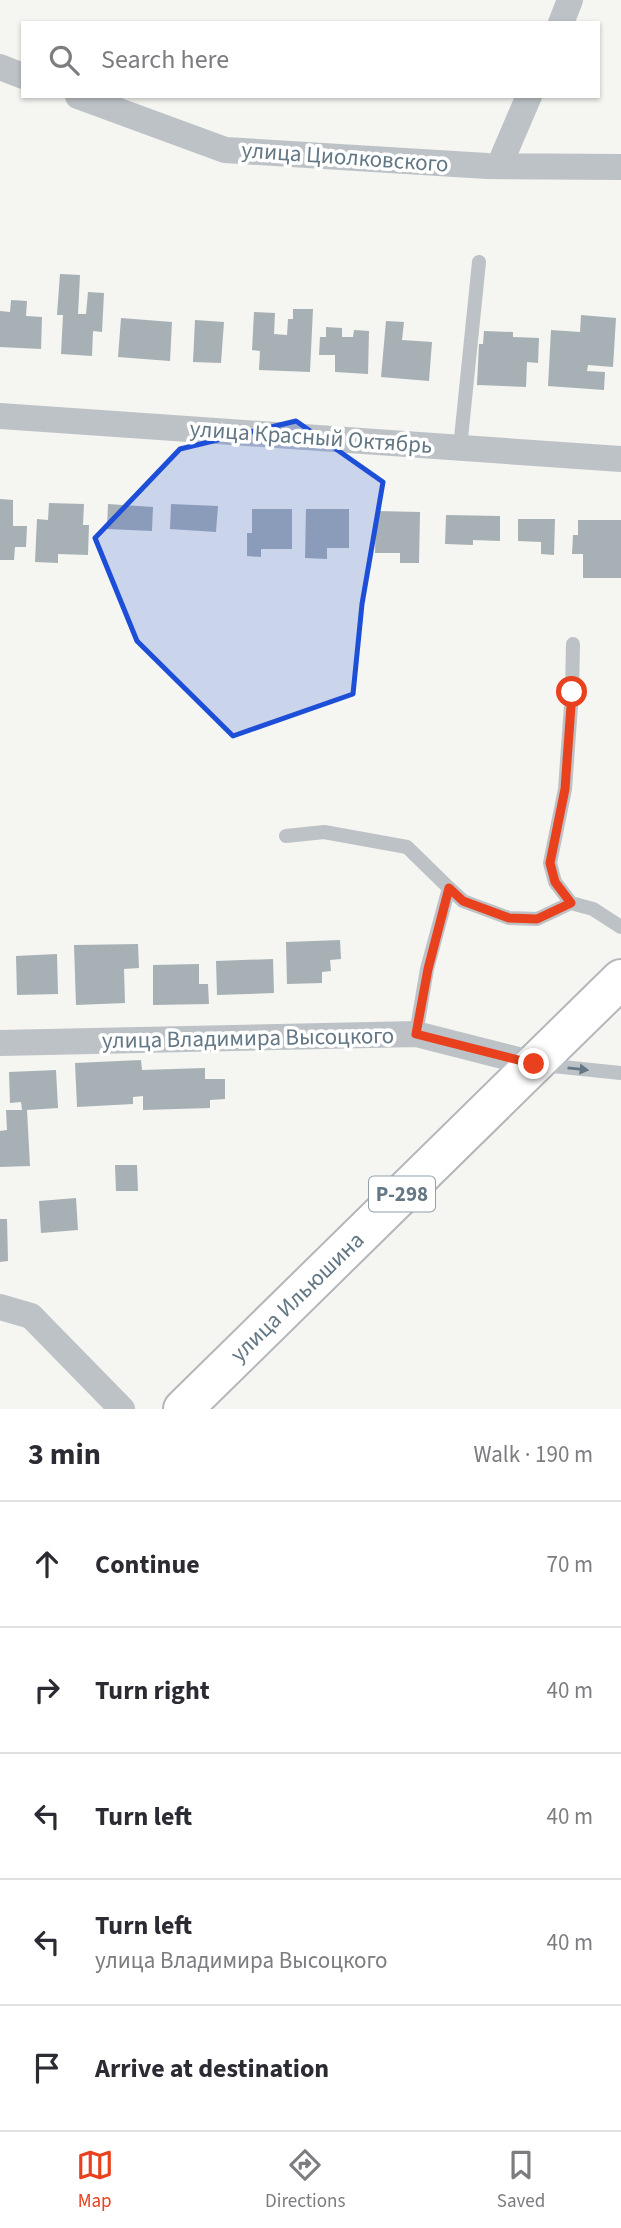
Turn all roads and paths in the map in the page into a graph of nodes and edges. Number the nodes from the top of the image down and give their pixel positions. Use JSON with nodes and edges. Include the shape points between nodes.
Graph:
{"nodes":[{"id":1,"x":570,"y":0,"type":"edge"},
{"id":2,"x":562,"y":21,"type":"edge"},
{"id":3,"x":0,"y":67,"type":"edge"},
{"id":4,"x":21,"y":75,"type":"edge"},
{"id":5,"x":83,"y":98,"type":"edge"},
{"id":6,"x":528,"y":98,"type":"edge"},
{"id":7,"x":499,"y":166,"type":"junction"},
{"id":8,"x":621,"y":167,"type":"edge"},
{"id":9,"x":479,"y":262,"type":"dead end"},
{"id":10,"x":0,"y":416,"type":"edge"},
{"id":11,"x":460,"y":448,"type":"junction"},
{"id":12,"x":621,"y":459,"type":"edge"},
{"id":13,"x":573,"y":644,"type":"dead end"},
{"id":14,"x":286,"y":836,"type":"dead end"},
{"id":15,"x":449,"y":888,"type":"junction"},
{"id":16,"x":571,"y":903,"type":"junction"},
{"id":17,"x":621,"y":928,"type":"edge"},
{"id":18,"x":621,"y":979,"type":"edge"},
{"id":19,"x":416,"y":1034,"type":"junction"},
{"id":20,"x":0,"y":1043,"type":"edge"},
{"id":21,"x":534,"y":1064,"type":"junction"},
{"id":22,"x":621,"y":1073,"type":"edge"},
{"id":23,"x":0,"y":1307,"type":"edge"},
{"id":24,"x":122,"y":1409,"type":"edge"},
{"id":25,"x":183,"y":1409,"type":"edge"}],
"edges":[{"from":1,"to":2,"type":"street"},
{"from":3,"to":4,"type":"street"},
{"from":5,"to":7,"type":"street","name":"улица Циолковского","via":[[225,150]]},
{"from":6,"to":7,"type":"street"},
{"from":7,"to":8,"type":"street","name":"улица Циолковского"},
{"from":9,"to":11,"type":"lane"},
{"from":10,"to":11,"type":"street","name":"улица Красный Октябрь"},
{"from":11,"to":12,"type":"street","name":"улица Красный Октябрь"},
{"from":13,"to":16,"type":"lane","via":[[565,789],[550,863],[555,882]]},
{"from":14,"to":15,"type":"lane","via":[[324,832],[407,847]]},
{"from":15,"to":16,"type":"lane","via":[[463,901],[509,918],[537,919]]},
{"from":15,"to":19,"type":"lane"},
{"from":16,"to":17,"type":"lane","via":[[593,909]]},
{"from":18,"to":21,"type":"highway","name":"улица Ильюшина","number":"Р-298"},
{"from":19,"to":20,"type":"street","name":"улица Владимира Высоцкого"},
{"from":19,"to":21,"type":"street","name":"улица Владимира Высоцкого"},
{"from":21,"to":22,"type":"lane","one_way":true},
{"from":21,"to":25,"type":"highway","name":"улица Ильюшина","number":"Р-298"},
{"from":23,"to":24,"type":"street","via":[[31,1316]]}]}
